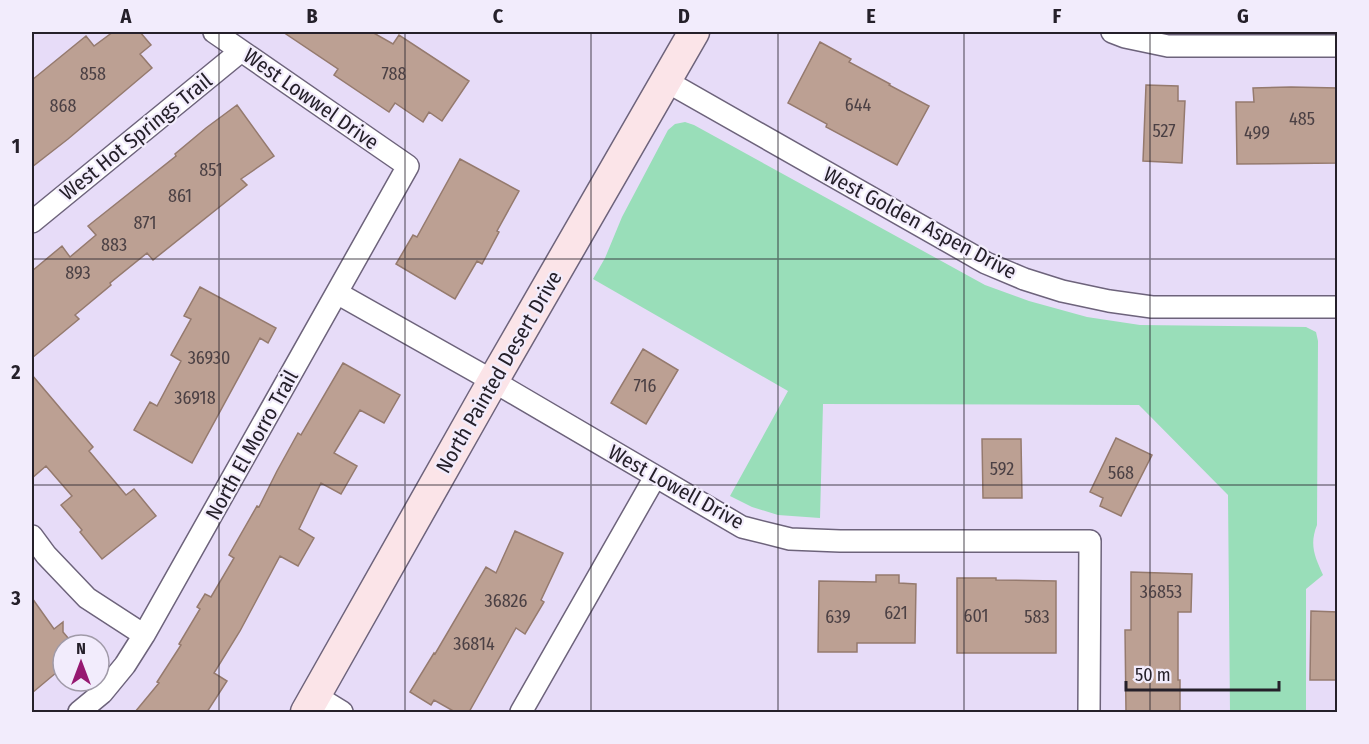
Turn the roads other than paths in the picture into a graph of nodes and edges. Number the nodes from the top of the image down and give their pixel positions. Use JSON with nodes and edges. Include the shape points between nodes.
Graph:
{"nodes":[{"id":1,"x":214,"y":32,"type":"edge"},
{"id":2,"x":694,"y":32,"type":"edge"},
{"id":3,"x":1112,"y":32,"type":"edge"},
{"id":4,"x":1338,"y":46,"type":"edge"},
{"id":5,"x":241,"y":51,"type":"junction"},
{"id":6,"x":666,"y":81,"type":"junction"},
{"id":7,"x":408,"y":166,"type":"joint"},
{"id":8,"x":32,"y":222,"type":"edge"},
{"id":9,"x":338,"y":293,"type":"junction"},
{"id":10,"x":1338,"y":307,"type":"edge"},
{"id":11,"x":493,"y":381,"type":"junction"},
{"id":12,"x":655,"y":477,"type":"junction"},
{"id":13,"x":32,"y":536,"type":"edge"},
{"id":14,"x":144,"y":635,"type":"junction"},
{"id":15,"x":311,"y":704,"type":"edge"},
{"id":16,"x":79,"y":712,"type":"edge"},
{"id":17,"x":342,"y":712,"type":"edge"},
{"id":18,"x":521,"y":712,"type":"edge"},
{"id":19,"x":1089,"y":712,"type":"edge"}],
"edges":[{"from":1,"to":5,"type":"street","name":"West Lowwel Drive"},
{"from":2,"to":6,"type":"street","name":"North Painted Desert Drive"},
{"from":3,"to":4,"type":"street","via":[[1168,46]]},
{"from":5,"to":7,"type":"street","name":"West Lowwel Drive"},
{"from":5,"to":8,"type":"street","name":"West Hot Springs Trail"},
{"from":6,"to":10,"type":"street","name":"West Golden Aspen Drive","via":[[986,263],[1024,279],[1062,291],[1152,307]]},
{"from":6,"to":11,"type":"street","name":"North Painted Desert Drive"},
{"from":7,"to":9,"type":"street","name":"North El Morro Trail"},
{"from":9,"to":11,"type":"street","name":"West Lowell Drive"},
{"from":9,"to":14,"type":"street","name":"North El Morro Trail"},
{"from":11,"to":12,"type":"street","name":"West Lowell Drive"},
{"from":11,"to":15,"type":"street","name":"North Painted Desert Drive"},
{"from":12,"to":18,"type":"street"},
{"from":12,"to":19,"type":"street","name":"West Lowell Drive","via":[[742,527],[790,539],[1090,541]]},
{"from":13,"to":14,"type":"street","via":[[87,598]]},
{"from":14,"to":16,"type":"street","name":"North El Morro Trail","via":[[102,693]]},
{"from":15,"to":17,"type":"street"}]}
